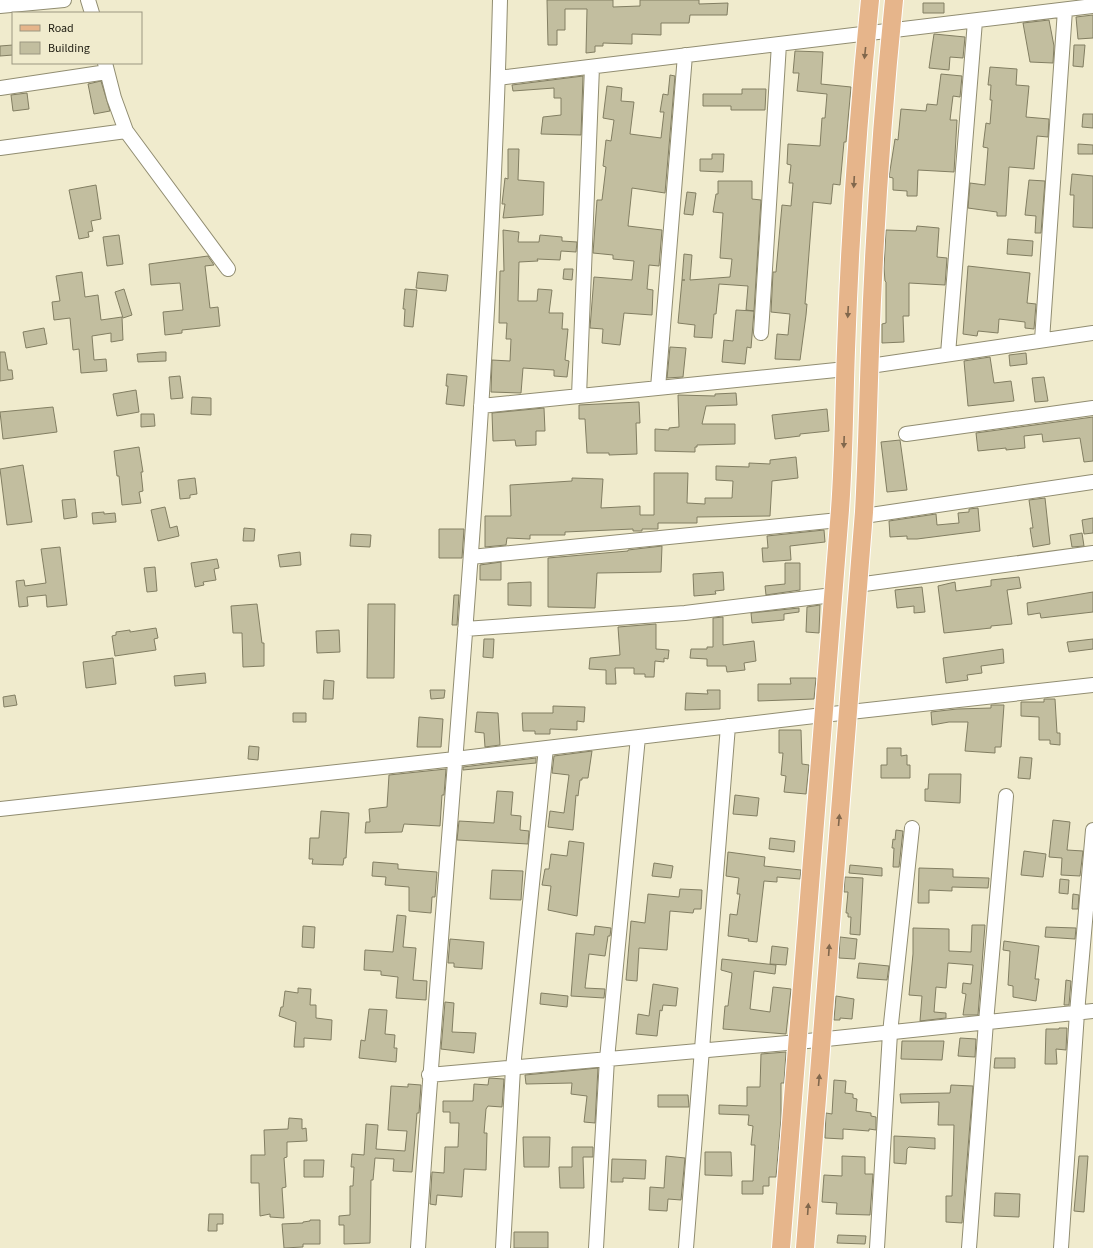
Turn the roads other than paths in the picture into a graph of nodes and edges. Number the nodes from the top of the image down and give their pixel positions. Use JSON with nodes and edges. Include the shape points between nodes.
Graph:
{"nodes":[{"id":1,"x":64,"y":0,"type":"edge"},
{"id":2,"x":88,"y":0,"type":"edge"},
{"id":3,"x":500,"y":0,"type":"edge"},
{"id":4,"x":870,"y":0,"type":"edge"},
{"id":5,"x":894,"y":0,"type":"edge"},
{"id":6,"x":0,"y":6,"type":"edge"},
{"id":7,"x":1093,"y":6,"type":"edge"},
{"id":8,"x":1066,"y":10,"type":"junction"},
{"id":9,"x":92,"y":12,"type":"edge"},
{"id":10,"x":975,"y":21,"type":"junction"},
{"id":11,"x":891,"y":31,"type":"junction"},
{"id":12,"x":867,"y":34,"type":"junction"},
{"id":13,"x":780,"y":44,"type":"junction"},
{"id":14,"x":686,"y":55,"type":"junction"},
{"id":15,"x":592,"y":66,"type":"junction"},
{"id":16,"x":106,"y":68,"type":"edge"},
{"id":17,"x":498,"y":78,"type":"junction"},
{"id":18,"x":0,"y":88,"type":"edge"},
{"id":19,"x":126,"y":131,"type":"junction"},
{"id":20,"x":0,"y":148,"type":"edge"},
{"id":21,"x":228,"y":269,"type":"dead end"},
{"id":22,"x":761,"y":333,"type":"dead end"},
{"id":23,"x":1093,"y":333,"type":"edge"},
{"id":24,"x":1042,"y":340,"type":"junction"},
{"id":25,"x":948,"y":354,"type":"junction"},
{"id":26,"x":870,"y":366,"type":"junction"},
{"id":27,"x":846,"y":370,"type":"junction"},
{"id":28,"x":658,"y":388,"type":"junction"},
{"id":29,"x":579,"y":396,"type":"junction"},
{"id":30,"x":481,"y":406,"type":"junction"},
{"id":31,"x":1093,"y":408,"type":"edge"},
{"id":32,"x":906,"y":434,"type":"dead end"},
{"id":33,"x":1093,"y":482,"type":"edge"},
{"id":34,"x":864,"y":516,"type":"junction"},
{"id":35,"x":839,"y":520,"type":"junction"},
{"id":36,"x":1093,"y":553,"type":"edge"},
{"id":37,"x":471,"y":557,"type":"junction"},
{"id":38,"x":857,"y":585,"type":"junction"},
{"id":39,"x":832,"y":595,"type":"junction"},
{"id":40,"x":466,"y":629,"type":"junction"},
{"id":41,"x":1093,"y":685,"type":"edge"},
{"id":42,"x":847,"y":712,"type":"junction"},
{"id":43,"x":823,"y":714,"type":"junction"},
{"id":44,"x":728,"y":726,"type":"junction"},
{"id":45,"x":638,"y":737,"type":"junction"},
{"id":46,"x":546,"y":748,"type":"junction"},
{"id":47,"x":455,"y":759,"type":"junction"},
{"id":48,"x":1006,"y":796,"type":"dead end"},
{"id":49,"x":0,"y":809,"type":"edge"},
{"id":50,"x":912,"y":828,"type":"dead end"},
{"id":51,"x":1093,"y":830,"type":"edge"},
{"id":52,"x":1093,"y":1011,"type":"edge"},
{"id":53,"x":1077,"y":1013,"type":"junction"},
{"id":54,"x":986,"y":1022,"type":"junction"},
{"id":55,"x":890,"y":1032,"type":"junction"},
{"id":56,"x":822,"y":1040,"type":"junction"},
{"id":57,"x":798,"y":1042,"type":"junction"},
{"id":58,"x":701,"y":1051,"type":"junction"},
{"id":59,"x":607,"y":1059,"type":"junction"},
{"id":60,"x":513,"y":1068,"type":"junction"},
{"id":61,"x":429,"y":1075,"type":"junction"},
{"id":62,"x":418,"y":1248,"type":"edge"},
{"id":63,"x":503,"y":1248,"type":"edge"},
{"id":64,"x":596,"y":1248,"type":"edge"},
{"id":65,"x":686,"y":1248,"type":"edge"},
{"id":66,"x":781,"y":1248,"type":"edge"},
{"id":67,"x":805,"y":1248,"type":"edge"},
{"id":68,"x":876,"y":1248,"type":"edge"},
{"id":69,"x":969,"y":1248,"type":"edge"},
{"id":70,"x":1061,"y":1248,"type":"edge"}],
"edges":[{"from":1,"to":6,"type":"street"},
{"from":2,"to":9,"type":"street"},
{"from":3,"to":17,"type":"street"},
{"from":4,"to":12,"type":"main road"},
{"from":5,"to":11,"type":"main road"},
{"from":7,"to":8,"type":"street"},
{"from":8,"to":10,"type":"street"},
{"from":8,"to":24,"type":"street"},
{"from":10,"to":11,"type":"street"},
{"from":10,"to":25,"type":"street"},
{"from":11,"to":12,"type":"street"},
{"from":11,"to":26,"type":"main road","via":[[878,176]]},
{"from":12,"to":13,"type":"street"},
{"from":12,"to":27,"type":"main road","one_way":true,"via":[[855,174]]},
{"from":13,"to":14,"type":"street"},
{"from":13,"to":22,"type":"street"},
{"from":14,"to":15,"type":"street"},
{"from":14,"to":28,"type":"street"},
{"from":15,"to":17,"type":"street"},
{"from":15,"to":29,"type":"street"},
{"from":16,"to":18,"type":"street"},
{"from":16,"to":19,"type":"street"},
{"from":17,"to":30,"type":"street"},
{"from":19,"to":20,"type":"street"},
{"from":19,"to":21,"type":"street"},
{"from":23,"to":24,"type":"street"},
{"from":24,"to":25,"type":"street"},
{"from":25,"to":26,"type":"street"},
{"from":26,"to":34,"type":"main road"},
{"from":27,"to":28,"type":"street"},
{"from":27,"to":35,"type":"main road","one_way":true,"via":[[845,443]]},
{"from":28,"to":29,"type":"street"},
{"from":29,"to":30,"type":"street"},
{"from":30,"to":37,"type":"street"},
{"from":31,"to":32,"type":"street"},
{"from":33,"to":34,"type":"street"},
{"from":34,"to":38,"type":"main road"},
{"from":35,"to":37,"type":"street"},
{"from":35,"to":39,"type":"main road"},
{"from":36,"to":38,"type":"street"},
{"from":37,"to":40,"type":"street"},
{"from":38,"to":42,"type":"main road"},
{"from":39,"to":40,"type":"street","via":[[685,613]]},
{"from":39,"to":43,"type":"main road"},
{"from":40,"to":47,"type":"street"},
{"from":41,"to":42,"type":"street"},
{"from":42,"to":43,"type":"street"},
{"from":56,"to":42,"type":"main road","one_way":true},
{"from":43,"to":44,"type":"street"},
{"from":43,"to":57,"type":"main road"},
{"from":44,"to":45,"type":"street"},
{"from":44,"to":58,"type":"street"},
{"from":45,"to":46,"type":"street"},
{"from":45,"to":59,"type":"street"},
{"from":46,"to":47,"type":"street"},
{"from":46,"to":60,"type":"street"},
{"from":47,"to":49,"type":"street"},
{"from":47,"to":61,"type":"street"},
{"from":48,"to":54,"type":"street"},
{"from":50,"to":55,"type":"street"},
{"from":51,"to":53,"type":"street"},
{"from":52,"to":53,"type":"street"},
{"from":53,"to":54,"type":"street"},
{"from":53,"to":70,"type":"street"},
{"from":54,"to":55,"type":"street"},
{"from":54,"to":69,"type":"street"},
{"from":55,"to":56,"type":"street"},
{"from":55,"to":68,"type":"street"},
{"from":56,"to":57,"type":"street"},
{"from":67,"to":56,"type":"main road","one_way":true},
{"from":57,"to":58,"type":"street"},
{"from":57,"to":66,"type":"main road"},
{"from":58,"to":59,"type":"street"},
{"from":58,"to":65,"type":"street"},
{"from":59,"to":60,"type":"street"},
{"from":59,"to":64,"type":"street"},
{"from":60,"to":61,"type":"street"},
{"from":60,"to":63,"type":"street"},
{"from":61,"to":62,"type":"street"}]}
